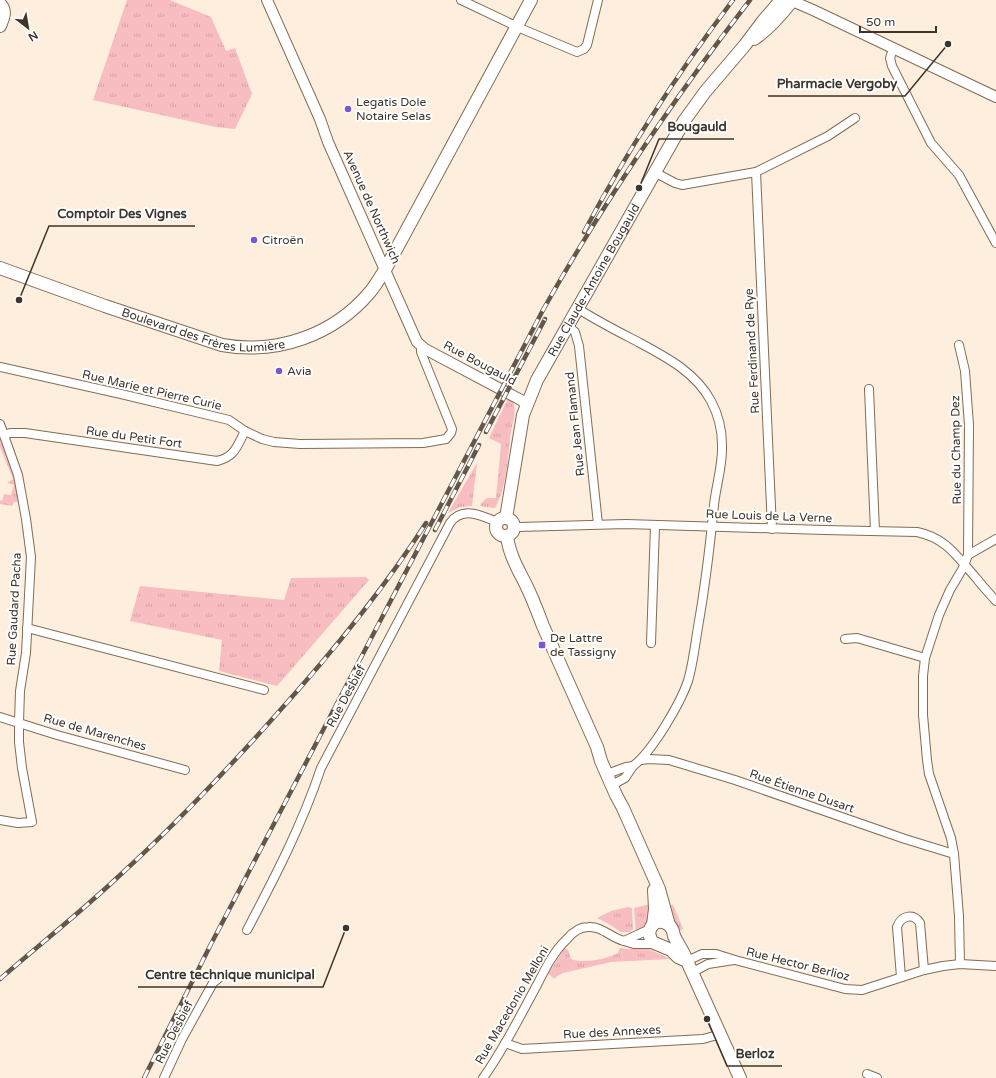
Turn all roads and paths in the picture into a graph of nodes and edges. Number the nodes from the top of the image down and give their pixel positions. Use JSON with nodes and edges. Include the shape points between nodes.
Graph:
{"nodes":[{"id":1,"x":267,"y":0,"type":"edge"},
{"id":2,"x":461,"y":0,"type":"edge"},
{"id":3,"x":530,"y":0,"type":"edge"},
{"id":4,"x":598,"y":0,"type":"edge"},
{"id":5,"x":788,"y":0,"type":"edge"},
{"id":6,"x":0,"y":4,"type":"edge"},
{"id":7,"x":0,"y":26,"type":"edge"},
{"id":8,"x":517,"y":26,"type":"junction"},
{"id":9,"x":893,"y":49,"type":"junction"},
{"id":10,"x":996,"y":97,"type":"edge"},
{"id":11,"x":855,"y":118,"type":"dead end"},
{"id":12,"x":654,"y":172,"type":"junction"},
{"id":13,"x":756,"y":172,"type":"junction"},
{"id":14,"x":996,"y":243,"type":"edge"},
{"id":15,"x":0,"y":268,"type":"edge"},
{"id":16,"x":385,"y":270,"type":"junction"},
{"id":17,"x":577,"y":308,"type":"junction"},
{"id":18,"x":567,"y":325,"type":"junction"},
{"id":19,"x":959,"y":345,"type":"dead end"},
{"id":20,"x":421,"y":346,"type":"junction"},
{"id":21,"x":0,"y":367,"type":"edge"},
{"id":22,"x":869,"y":389,"type":"dead end"},
{"id":23,"x":526,"y":404,"type":"junction"},
{"id":24,"x":0,"y":424,"type":"edge"},
{"id":25,"x":451,"y":425,"type":"joint"},
{"id":26,"x":245,"y":431,"type":"junction"},
{"id":27,"x":4,"y":435,"type":"junction"},
{"id":28,"x":598,"y":524,"type":"junction"},
{"id":29,"x":506,"y":525,"type":"junction"},
{"id":30,"x":655,"y":526,"type":"junction"},
{"id":31,"x":712,"y":527,"type":"junction"},
{"id":32,"x":772,"y":529,"type":"junction"},
{"id":33,"x":875,"y":531,"type":"junction"},
{"id":34,"x":996,"y":539,"type":"edge"},
{"id":35,"x":968,"y":555,"type":"junction"},
{"id":36,"x":965,"y":564,"type":"junction"},
{"id":37,"x":996,"y":601,"type":"edge"},
{"id":38,"x":27,"y":628,"type":"junction"},
{"id":39,"x":845,"y":639,"type":"dead end"},
{"id":40,"x":651,"y":642,"type":"dead end"},
{"id":41,"x":925,"y":658,"type":"junction"},
{"id":42,"x":264,"y":690,"type":"dead end"},
{"id":43,"x":0,"y":717,"type":"edge"},
{"id":44,"x":19,"y":722,"type":"junction"},
{"id":45,"x":641,"y":760,"type":"junction"},
{"id":46,"x":633,"y":766,"type":"junction"},
{"id":47,"x":185,"y":770,"type":"dead end"},
{"id":48,"x":609,"y":780,"type":"junction"},
{"id":49,"x":0,"y":820,"type":"edge"},
{"id":50,"x":954,"y":854,"type":"junction"},
{"id":51,"x":653,"y":877,"type":"junction"},
{"id":52,"x":652,"y":927,"type":"junction"},
{"id":53,"x":247,"y":930,"type":"dead end"},
{"id":54,"x":671,"y":930,"type":"junction"},
{"id":55,"x":624,"y":941,"type":"junction"},
{"id":56,"x":658,"y":945,"type":"junction"},
{"id":57,"x":735,"y":960,"type":"junction"},
{"id":58,"x":687,"y":961,"type":"junction"},
{"id":59,"x":960,"y":964,"type":"junction"},
{"id":60,"x":996,"y":966,"type":"edge"},
{"id":61,"x":924,"y":970,"type":"junction"},
{"id":62,"x":693,"y":972,"type":"junction"},
{"id":63,"x":901,"y":977,"type":"junction"},
{"id":64,"x":219,"y":978,"type":"dead end"},
{"id":65,"x":721,"y":1034,"type":"junction"},
{"id":66,"x":505,"y":1043,"type":"junction"},
{"id":67,"x":867,"y":1074,"type":"dead end"},
{"id":68,"x":164,"y":1078,"type":"edge"},
{"id":69,"x":483,"y":1078,"type":"edge"},
{"id":70,"x":740,"y":1078,"type":"edge"},
{"id":71,"x":877,"y":1078,"type":"edge"}],
"edges":[{"from":1,"to":16,"type":"street","name":"Avenue de Northwich"},
{"from":2,"to":8,"type":"street"},
{"from":3,"to":8,"type":"main road","name":"Boulevard des Frères Lumière"},
{"from":4,"to":8,"type":"street","via":[[587,45],[581,51],[574,52]]},
{"from":5,"to":9,"type":"street"},
{"from":5,"to":12,"type":"main road","name":"Rue Claude-Antoine Bougauld","via":[[772,25],[745,45],[718,75],[684,121]]},
{"from":6,"to":7,"type":"main road","via":[[4,15]]},
{"from":8,"to":16,"type":"main road","name":"Boulevard des Frères Lumière"},
{"from":9,"to":10,"type":"street"},
{"from":9,"to":14,"type":"street","via":[[890,58],[892,66],[931,142],[959,175]]},
{"from":11,"to":13,"type":"street","via":[[828,136]]},
{"from":12,"to":13,"type":"street","via":[[682,185]]},
{"from":12,"to":17,"type":"main road","name":"Rue Claude-Antoine Bougauld"},
{"from":13,"to":32,"type":"street","name":"Rue Ferdinand de Rye"},
{"from":15,"to":16,"type":"main road","name":"Boulevard des Frères Lumière","via":[[210,342],[241,348],[293,342],[329,327],[342,319],[369,294]]},
{"from":16,"to":20,"type":"street","name":"Avenue de Northwich"},
{"from":17,"to":18,"type":"main road","name":"Rue Claude-Antoine Bougauld"},
{"from":17,"to":31,"type":"street","via":[[665,357],[689,374],[712,402],[718,417],[722,446]]},
{"from":18,"to":23,"type":"main road","name":"Rue Claude-Antoine Bougauld"},
{"from":18,"to":28,"type":"street","name":"Rue Jean Flamand","via":[[575,332],[579,346]]},
{"from":19,"to":35,"type":"street","name":"Rue du Champ Dez","via":[[965,371],[969,425]]},
{"from":20,"to":23,"type":"street","name":"Rue Bougauld"},
{"from":20,"to":25,"type":"street","name":"Avenue de Northwich","via":[[421,352]]},
{"from":21,"to":26,"type":"street","name":"Rue Marie et Pierre Curie","via":[[222,418]]},
{"from":22,"to":33,"type":"street"},
{"from":23,"to":29,"type":"main road","name":"Rue Claude-Antoine Bougauld","via":[[520,428]]},
{"from":24,"to":27,"type":"street","name":"Rue Gaudard Pacha"},
{"from":25,"to":26,"type":"street","name":"Rue Marie et Pierre Curie","via":[[451,433],[446,439],[423,443],[300,444],[262,439]]},
{"from":26,"to":27,"type":"street","name":"Rue du Petit Fort","via":[[231,455],[217,460],[25,433]]},
{"from":27,"to":38,"type":"street","name":"Rue Gaudard Pacha","via":[[21,488],[31,557]]},
{"from":28,"to":29,"type":"street","name":"Rue Louis de La Verne","via":[[520,527]]},
{"from":28,"to":30,"type":"street","name":"Rue Louis de La Verne"},
{"from":29,"to":48,"type":"main road","via":[[515,563],[597,747]]},
{"from":29,"to":53,"type":"street","name":"Rue Desbief","via":[[469,513],[459,514],[450,523],[321,768],[311,798],[283,860]]},
{"from":30,"to":31,"type":"street","name":"Rue Louis de La Verne"},
{"from":30,"to":40,"type":"street"},
{"from":31,"to":32,"type":"street","name":"Rue Louis de La Verne"},
{"from":31,"to":45,"type":"street","via":[[688,681],[672,715]]},
{"from":32,"to":33,"type":"street","name":"Rue Louis de La Verne"},
{"from":33,"to":36,"type":"street","name":"Rue Louis de La Verne","via":[[912,531],[932,536],[948,546]]},
{"from":34,"to":35,"type":"street"},
{"from":35,"to":36,"type":"street","name":"Rue du Champ Dez"},
{"from":36,"to":37,"type":"street","name":"Rue Louis de La Verne"},
{"from":36,"to":41,"type":"street","name":"Rue du Champ Dez","via":[[939,615]]},
{"from":38,"to":42,"type":"street"},
{"from":38,"to":44,"type":"street","name":"Rue Gaudard Pacha"},
{"from":39,"to":41,"type":"street","via":[[857,638]]},
{"from":41,"to":50,"type":"street","name":"Rue du Champ Dez","via":[[923,715],[929,774]]},
{"from":43,"to":44,"type":"street","name":"Rue de Marenches"},
{"from":44,"to":47,"type":"street","name":"Rue de Marenches"},
{"from":44,"to":49,"type":"street","name":"Rue Gaudard Pacha","via":[[22,768],[32,822]]},
{"from":45,"to":46,"type":"street"},
{"from":45,"to":50,"type":"street","name":"Rue Étienne Dusart","via":[[669,760]]},
{"from":46,"to":48,"type":"street","via":[[626,767]]},
{"from":46,"to":48,"type":"street","via":[[625,778]]},
{"from":48,"to":51,"type":"main road"},
{"from":50,"to":59,"type":"street","name":"Rue du Champ Dez"},
{"from":51,"to":52,"type":"main road","via":[[655,909]]},
{"from":51,"to":54,"type":"main road"},
{"from":52,"to":54,"type":"main road","via":[[661,922]]},
{"from":52,"to":55,"type":"street"},
{"from":52,"to":56,"type":"main road","via":[[650,938]]},
{"from":54,"to":56,"type":"main road","via":[[669,943]]},
{"from":54,"to":58,"type":"main road"},
{"from":55,"to":56,"type":"street","name":"Rue Macedonio Melloni"},
{"from":55,"to":66,"type":"street","name":"Rue Macedonio Melloni","via":[[592,927],[581,929],[566,939],[547,966]]},
{"from":56,"to":58,"type":"main road"},
{"from":57,"to":58,"type":"street","name":"Rue Hector Berlioz","via":[[724,955],[708,953],[697,955]]},
{"from":57,"to":62,"type":"street","name":"Rue Hector Berlioz","via":[[708,964]]},
{"from":57,"to":63,"type":"street","name":"Rue Hector Berlioz","via":[[853,990],[872,988]]},
{"from":58,"to":62,"type":"main road"},
{"from":59,"to":60,"type":"street","name":"Rue Hector Berlioz"},
{"from":59,"to":61,"type":"street","name":"Rue Hector Berlioz"},
{"from":61,"to":63,"type":"street","name":"Rue Hector Berlioz"},
{"from":61,"to":63,"type":"street","via":[[920,923],[912,916],[905,917],[899,921],[897,927]]},
{"from":62,"to":65,"type":"main road"},
{"from":64,"to":68,"type":"street","name":"Rue Desbief","via":[[213,983],[192,1020]]},
{"from":65,"to":66,"type":"street","name":"Rue des Annexes","via":[[703,1039],[522,1049]]},
{"from":65,"to":70,"type":"main road"},
{"from":66,"to":69,"type":"street","name":"Rue Macedonio Melloni"},
{"from":67,"to":71,"type":"street"}]}
